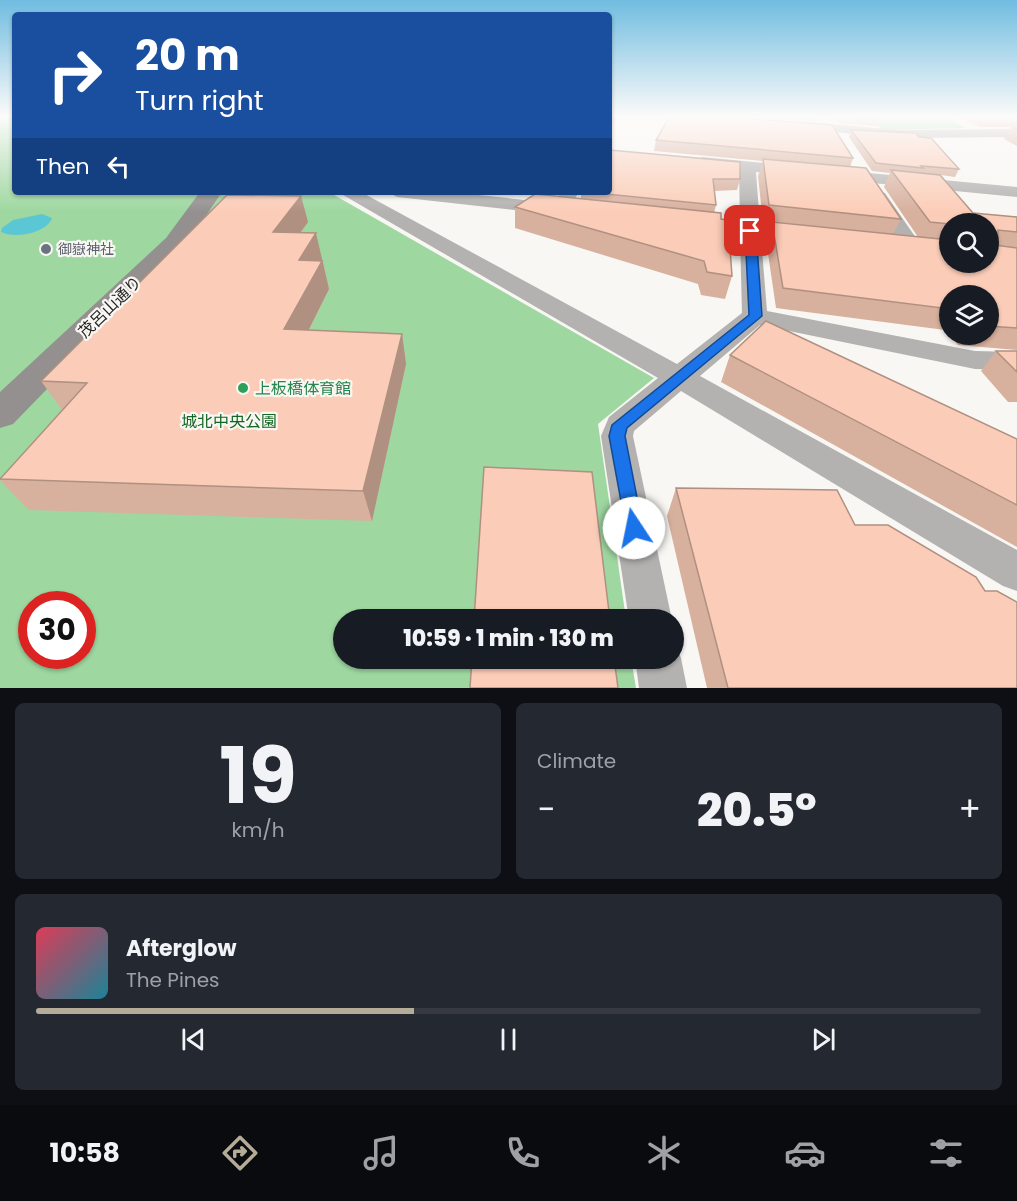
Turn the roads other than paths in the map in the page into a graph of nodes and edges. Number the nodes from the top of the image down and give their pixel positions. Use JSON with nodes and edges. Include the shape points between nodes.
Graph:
{"nodes":[{"id":1,"x":690,"y":161,"type":"edge"},
{"id":2,"x":854,"y":161,"type":"edge"},
{"id":3,"x":747,"y":167,"type":"junction"},
{"id":4,"x":865,"y":178,"type":"junction"},
{"id":5,"x":1017,"y":192,"type":"edge"},
{"id":6,"x":210,"y":195,"type":"edge"},
{"id":7,"x":352,"y":195,"type":"edge"},
{"id":8,"x":453,"y":195,"type":"edge"},
{"id":9,"x":564,"y":201,"type":"edge"},
{"id":10,"x":581,"y":212,"type":"edge"},
{"id":11,"x":672,"y":222,"type":"edge"},
{"id":12,"x":750,"y":231,"type":"junction"},
{"id":13,"x":820,"y":238,"type":"edge"},
{"id":14,"x":889,"y":246,"type":"edge"},
{"id":15,"x":755,"y":316,"type":"junction"},
{"id":16,"x":1017,"y":361,"type":"edge"},
{"id":17,"x":680,"y":378,"type":"junction"},
{"id":18,"x":0,"y":414,"type":"edge"},
{"id":19,"x":1017,"y":572,"type":"edge"},
{"id":20,"x":649,"y":609,"type":"edge"},
{"id":21,"x":660,"y":669,"type":"edge"},
{"id":22,"x":663,"y":688,"type":"edge"}],
"edges":[{"from":1,"to":3,"type":"street"},
{"from":2,"to":4,"type":"street"},
{"from":3,"to":4,"type":"street"},
{"from":3,"to":12,"type":"street"},
{"from":4,"to":5,"type":"street"},
{"from":4,"to":14,"type":"street","via":[[922,249]]},
{"from":6,"to":18,"type":"street","name":"茂呂山通り","via":[[175,243]]},
{"from":7,"to":17,"type":"street"},
{"from":8,"to":9,"type":"street"},
{"from":9,"to":10,"type":"street"},
{"from":11,"to":12,"type":"street"},
{"from":12,"to":13,"type":"street"},
{"from":12,"to":15,"type":"street"},
{"from":15,"to":16,"type":"street","via":[[975,360]]},
{"from":15,"to":17,"type":"street"},
{"from":17,"to":19,"type":"street"},
{"from":17,"to":20,"type":"street","via":[[620,425],[617,436]]},
{"from":21,"to":22,"type":"street"}]}
